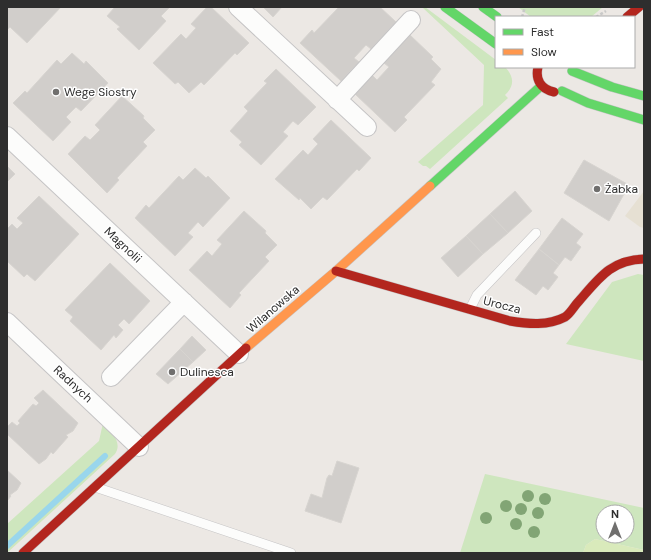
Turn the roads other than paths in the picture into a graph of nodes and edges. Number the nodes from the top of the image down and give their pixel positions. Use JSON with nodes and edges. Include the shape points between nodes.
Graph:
{"nodes":[{"id":1,"x":238,"y":7,"type":"edge"},
{"id":2,"x":445,"y":7,"type":"edge"},
{"id":3,"x":483,"y":7,"type":"edge"},
{"id":4,"x":639,"y":7,"type":"edge"},
{"id":5,"x":496,"y":16,"type":"edge"},
{"id":6,"x":628,"y":16,"type":"edge"},
{"id":7,"x":411,"y":20,"type":"dead end"},
{"id":8,"x":495,"y":43,"type":"edge"},
{"id":9,"x":534,"y":70,"type":"edge"},
{"id":10,"x":598,"y":71,"type":"dead end"},
{"id":11,"x":571,"y":76,"type":"edge"},
{"id":12,"x":541,"y":86,"type":"junction"},
{"id":13,"x":612,"y":87,"type":"junction"},
{"id":14,"x":562,"y":90,"type":"junction"},
{"id":15,"x":644,"y":96,"type":"edge"},
{"id":16,"x":337,"y":100,"type":"junction"},
{"id":17,"x":644,"y":120,"type":"edge"},
{"id":18,"x":367,"y":127,"type":"dead end"},
{"id":19,"x":7,"y":136,"type":"edge"},
{"id":20,"x":536,"y":233,"type":"dead end"},
{"id":21,"x":644,"y":259,"type":"edge"},
{"id":22,"x":336,"y":271,"type":"junction"},
{"id":23,"x":184,"y":302,"type":"junction"},
{"id":24,"x":470,"y":309,"type":"junction"},
{"id":25,"x":7,"y":322,"type":"edge"},
{"id":26,"x":239,"y":354,"type":"junction"},
{"id":27,"x":111,"y":377,"type":"dead end"},
{"id":28,"x":139,"y":447,"type":"junction"},
{"id":29,"x":94,"y":487,"type":"junction"},
{"id":30,"x":23,"y":553,"type":"edge"},
{"id":31,"x":291,"y":553,"type":"edge"}],
"edges":[{"from":1,"to":16,"type":"street"},
{"from":2,"to":8,"type":"street"},
{"from":3,"to":5,"type":"street"},
{"from":4,"to":6,"type":"street"},
{"from":7,"to":16,"type":"street"},
{"from":9,"to":12,"type":"street"},
{"from":10,"to":13,"type":"street"},
{"from":11,"to":13,"type":"street"},
{"from":11,"to":14,"type":"street"},
{"from":12,"to":14,"type":"street","via":[[552,92]]},
{"from":12,"to":22,"type":"street","name":"Wilanowska"},
{"from":13,"to":15,"type":"street"},
{"from":14,"to":17,"type":"street","via":[[588,103]]},
{"from":16,"to":18,"type":"street"},
{"from":19,"to":23,"type":"street","name":"Magnolii"},
{"from":20,"to":24,"type":"lane","via":[[477,295]]},
{"from":21,"to":24,"type":"street","name":"Urocza","via":[[637,258],[609,267],[565,317],[530,324]]},
{"from":22,"to":24,"type":"street","name":"Urocza"},
{"from":22,"to":26,"type":"street","name":"Wilanowska"},
{"from":23,"to":26,"type":"street","name":"Magnolii"},
{"from":23,"to":27,"type":"street"},
{"from":25,"to":28,"type":"street","name":"Radnych"},
{"from":26,"to":28,"type":"street","name":"Wilanowska"},
{"from":28,"to":29,"type":"street","name":"Wilanowska"},
{"from":29,"to":30,"type":"street","name":"Wilanowska"},
{"from":29,"to":31,"type":"lane"}]}
